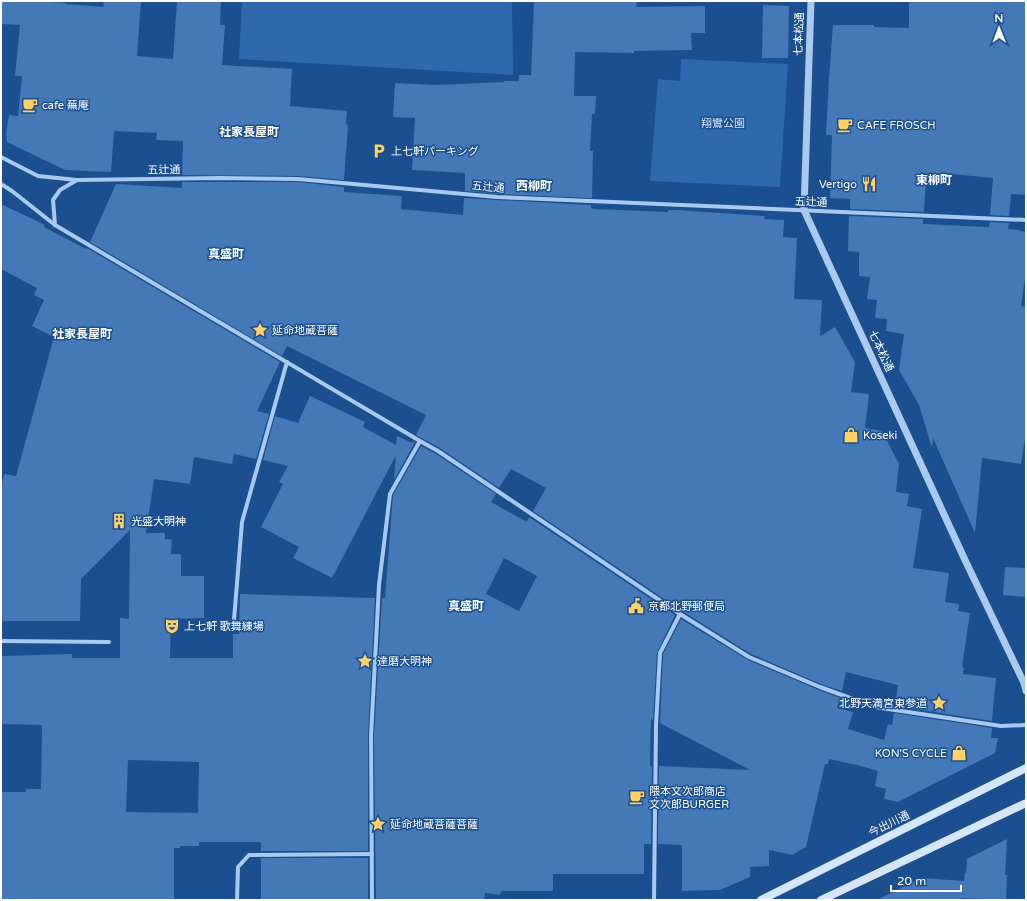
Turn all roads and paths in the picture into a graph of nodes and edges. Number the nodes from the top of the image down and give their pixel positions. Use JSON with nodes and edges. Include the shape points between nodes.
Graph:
{"nodes":[{"id":1,"x":811,"y":1,"type":"edge"},
{"id":2,"x":1,"y":157,"type":"edge"},
{"id":3,"x":77,"y":180,"type":"junction"},
{"id":4,"x":1,"y":184,"type":"edge"},
{"id":5,"x":804,"y":210,"type":"junction"},
{"id":6,"x":1026,"y":220,"type":"edge"},
{"id":7,"x":55,"y":225,"type":"junction"},
{"id":8,"x":287,"y":362,"type":"junction"},
{"id":9,"x":420,"y":441,"type":"junction"},
{"id":10,"x":680,"y":614,"type":"junction"},
{"id":11,"x":234,"y":620,"type":"dead end"},
{"id":12,"x":1,"y":641,"type":"edge"},
{"id":13,"x":109,"y":642,"type":"dead end"},
{"id":14,"x":1026,"y":691,"type":"edge"},
{"id":15,"x":1026,"y":725,"type":"edge"},
{"id":16,"x":1026,"y":768,"type":"edge"},
{"id":17,"x":1026,"y":802,"type":"edge"},
{"id":18,"x":372,"y":854,"type":"junction"},
{"id":19,"x":237,"y":900,"type":"edge"},
{"id":20,"x":372,"y":900,"type":"edge"},
{"id":21,"x":654,"y":900,"type":"edge"},
{"id":22,"x":761,"y":900,"type":"edge"},
{"id":23,"x":822,"y":900,"type":"edge"}],
"edges":[{"from":1,"to":5,"type":"street","name":"七本松通"},
{"from":2,"to":3,"type":"street","name":"五辻通","via":[[38,176]]},
{"from":3,"to":5,"type":"street","name":"五辻通","via":[[298,179],[497,197]]},
{"from":3,"to":7,"type":"street","via":[[60,190],[53,200]]},
{"from":4,"to":7,"type":"street"},
{"from":5,"to":6,"type":"street","name":"五辻通"},
{"from":5,"to":14,"type":"street","name":"七本松通"},
{"from":7,"to":8,"type":"street"},
{"from":8,"to":9,"type":"street"},
{"from":8,"to":11,"type":"street","via":[[242,522]]},
{"from":9,"to":10,"type":"street"},
{"from":9,"to":18,"type":"street","via":[[390,494],[379,585],[371,736]]},
{"from":10,"to":15,"type":"street","via":[[749,657],[875,707],[1001,726]]},
{"from":10,"to":21,"type":"street","via":[[660,653],[656,725]]},
{"from":12,"to":13,"type":"street"},
{"from":16,"to":22,"type":"main road","name":"今出川通"},
{"from":17,"to":23,"type":"main road"},
{"from":18,"to":19,"type":"street","via":[[250,855],[238,867]]},
{"from":18,"to":20,"type":"street"}]}
